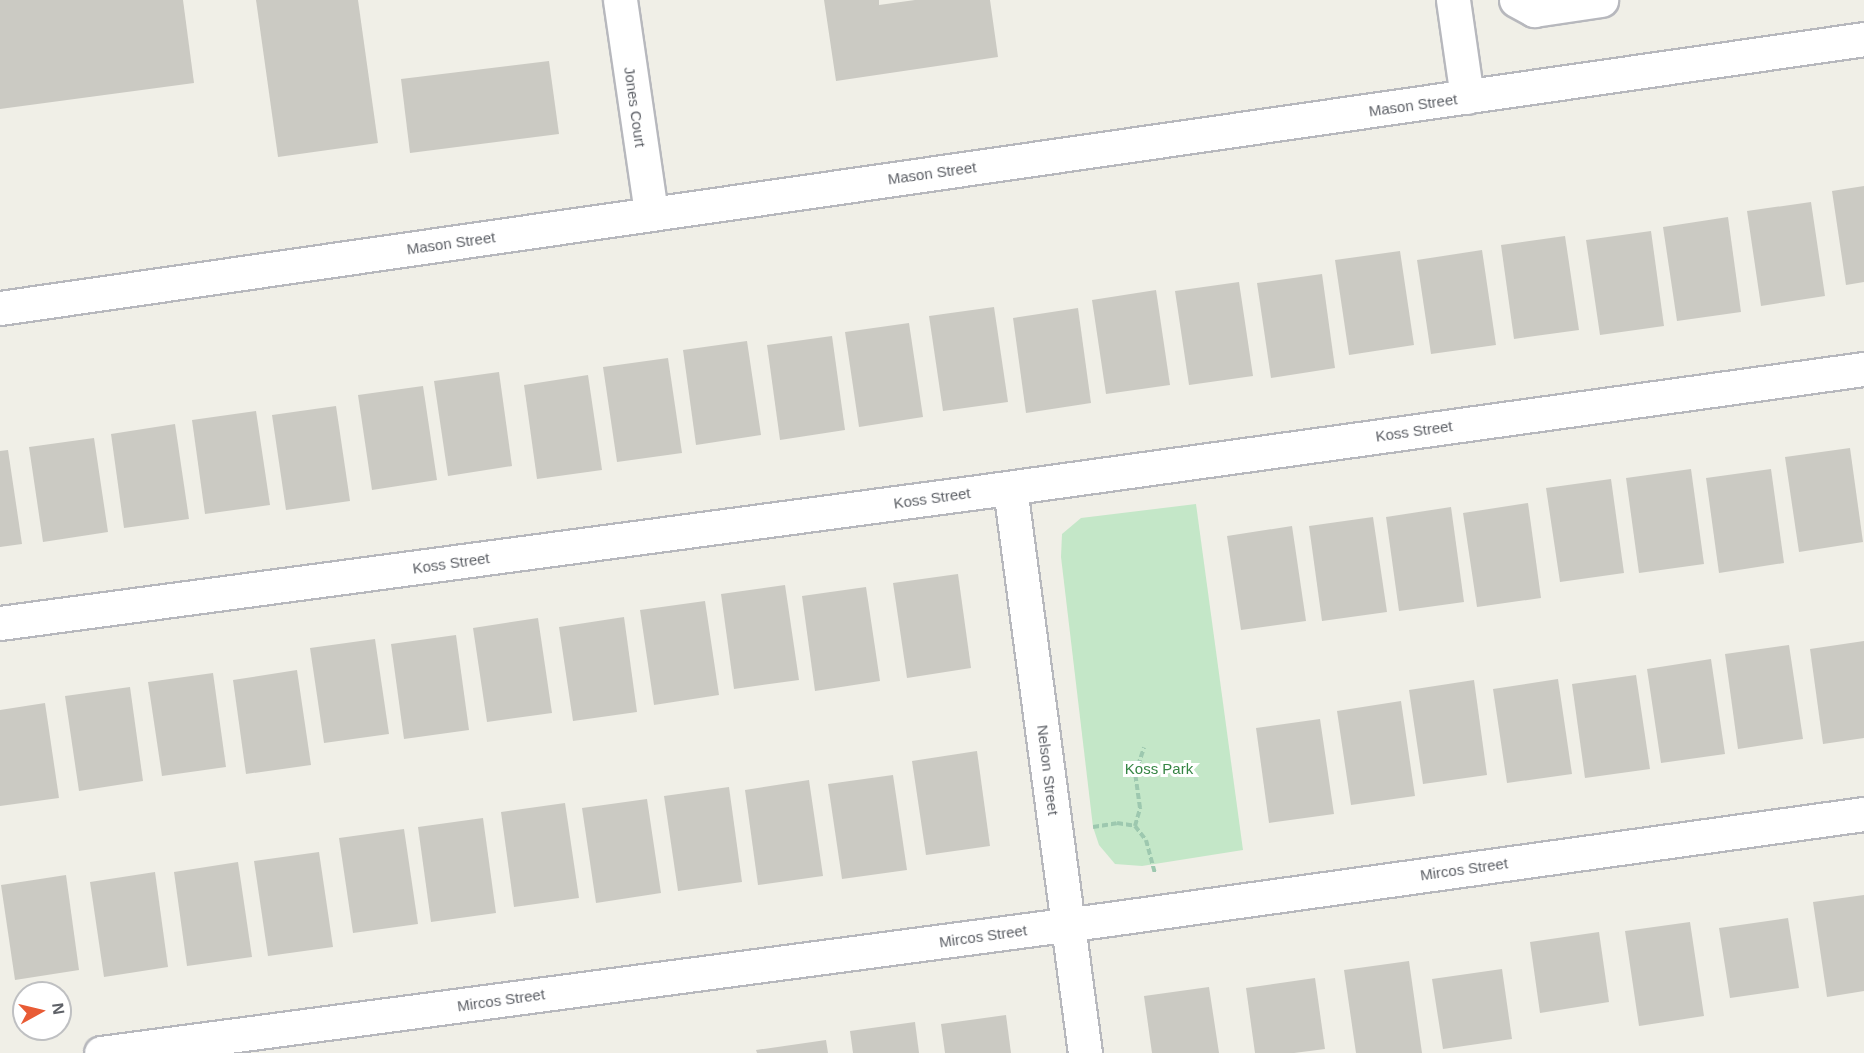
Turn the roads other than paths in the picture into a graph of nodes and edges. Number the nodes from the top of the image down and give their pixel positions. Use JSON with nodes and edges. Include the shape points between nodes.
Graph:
{"nodes":[{"id":1,"x":620,"y":0,"type":"edge"},
{"id":2,"x":1453,"y":0,"type":"edge"},
{"id":3,"x":1516,"y":0,"type":"edge"},
{"id":4,"x":1601,"y":0,"type":"edge"},
{"id":5,"x":1864,"y":39,"type":"edge"},
{"id":6,"x":1467,"y":97,"type":"junction"},
{"id":7,"x":651,"y":213,"type":"junction"},
{"id":8,"x":0,"y":308,"type":"edge"},
{"id":9,"x":1864,"y":369,"type":"edge"},
{"id":10,"x":1010,"y":488,"type":"junction"},
{"id":11,"x":0,"y":623,"type":"edge"},
{"id":12,"x":1864,"y":814,"type":"edge"},
{"id":13,"x":1068,"y":924,"type":"junction"},
{"id":14,"x":101,"y":1053,"type":"edge"},
{"id":15,"x":1085,"y":1053,"type":"edge"}],
"edges":[{"from":1,"to":7,"type":"street","name":"Jones Court"},
{"from":2,"to":6,"type":"street"},
{"from":3,"to":4,"type":"street","via":[[1534,10]]},
{"from":5,"to":6,"type":"street","name":"Mason Street"},
{"from":6,"to":7,"type":"street","name":"Mason Street"},
{"from":7,"to":8,"type":"street","name":"Mason Street"},
{"from":9,"to":10,"type":"street","name":"Koss Street"},
{"from":10,"to":11,"type":"street","name":"Koss Street"},
{"from":10,"to":13,"type":"street","name":"Nelson Street"},
{"from":12,"to":13,"type":"street","name":"Mircos Street"},
{"from":13,"to":14,"type":"street","name":"Mircos Street"},
{"from":13,"to":15,"type":"street","name":"Nelson Street"}]}
